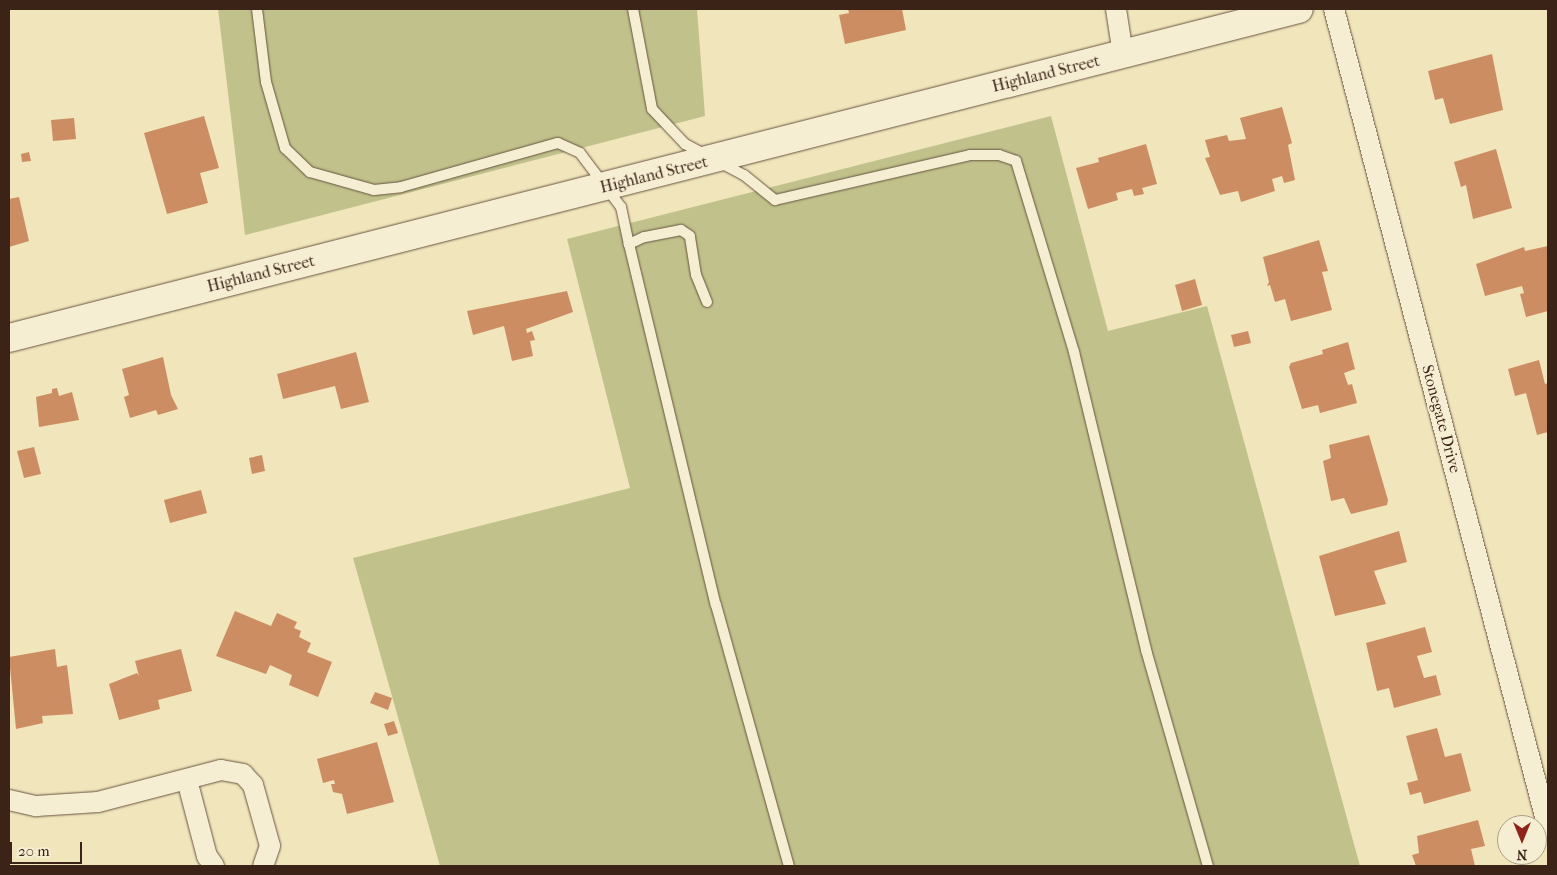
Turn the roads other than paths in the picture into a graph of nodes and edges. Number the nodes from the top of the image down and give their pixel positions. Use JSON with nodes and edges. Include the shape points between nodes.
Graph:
{"nodes":[{"id":1,"x":257,"y":9,"type":"edge"},
{"id":2,"x":633,"y":9,"type":"edge"},
{"id":3,"x":1116,"y":9,"type":"edge"},
{"id":4,"x":1299,"y":9,"type":"edge"},
{"id":5,"x":1334,"y":9,"type":"edge"},
{"id":6,"x":1123,"y":54,"type":"junction"},
{"id":7,"x":715,"y":160,"type":"junction"},
{"id":8,"x":606,"y":187,"type":"junction"},
{"id":9,"x":629,"y":244,"type":"junction"},
{"id":10,"x":707,"y":302,"type":"dead end"},
{"id":11,"x":9,"y":338,"type":"edge"},
{"id":12,"x":187,"y":780,"type":"junction"},
{"id":13,"x":9,"y":800,"type":"edge"},
{"id":14,"x":1548,"y":828,"type":"edge"},
{"id":15,"x":214,"y":866,"type":"edge"},
{"id":16,"x":263,"y":866,"type":"edge"},
{"id":17,"x":789,"y":866,"type":"edge"},
{"id":18,"x":1208,"y":866,"type":"edge"}],
"edges":[{"from":1,"to":8,"type":"lane","via":[[266,82],[285,148],[310,172],[374,190],[401,187],[558,144],[580,153]]},
{"from":2,"to":7,"type":"lane","via":[[652,109],[685,144]]},
{"from":3,"to":6,"type":"street"},
{"from":4,"to":6,"type":"street","name":"Highland Street"},
{"from":5,"to":14,"type":"street","name":"Stonegate Drive"},
{"from":6,"to":7,"type":"street","name":"Highland Street"},
{"from":7,"to":8,"type":"street","name":"Highland Street"},
{"from":7,"to":18,"type":"lane","via":[[744,175],[775,200],[970,155],[999,155],[1016,161],[1074,352],[1146,650]]},
{"from":8,"to":9,"type":"lane","via":[[621,207]]},
{"from":8,"to":11,"type":"street","name":"Highland Street"},
{"from":9,"to":10,"type":"lane","via":[[644,237],[681,230],[690,236],[696,275]]},
{"from":9,"to":17,"type":"lane","via":[[709,577]]},
{"from":12,"to":13,"type":"street","via":[[98,802],[36,806]]},
{"from":12,"to":15,"type":"street","via":[[207,856]]},
{"from":12,"to":16,"type":"street","via":[[221,770],[243,774],[253,785],[270,846]]}]}
